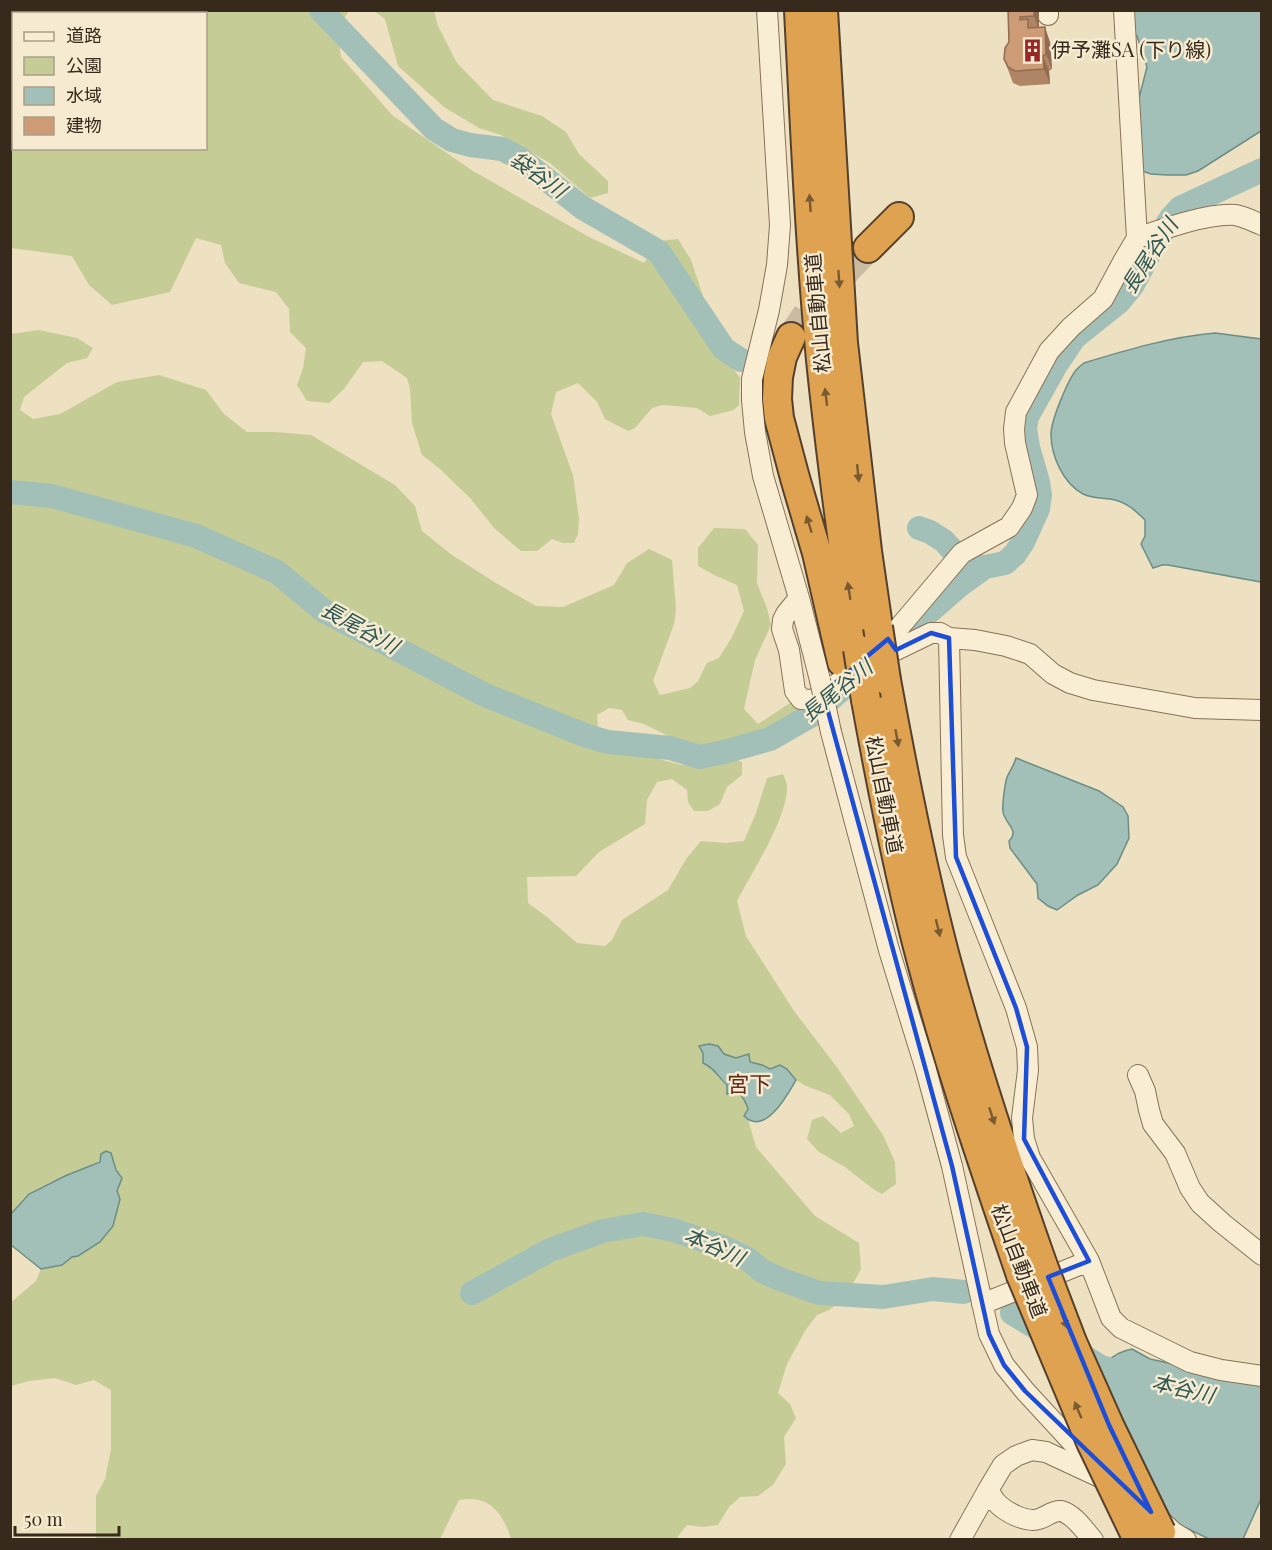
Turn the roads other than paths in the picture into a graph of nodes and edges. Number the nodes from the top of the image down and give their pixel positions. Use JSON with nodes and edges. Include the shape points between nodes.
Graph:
{"nodes":[{"id":1,"x":767,"y":10,"type":"edge"},
{"id":2,"x":799,"y":10,"type":"edge"},
{"id":3,"x":823,"y":10,"type":"edge"},
{"id":4,"x":832,"y":10,"type":"edge"},
{"id":5,"x":1124,"y":10,"type":"edge"},
{"id":6,"x":832,"y":181,"type":"junction"},
{"id":7,"x":899,"y":217,"type":"dead end"},
{"id":8,"x":1262,"y":225,"type":"edge"},
{"id":9,"x":1137,"y":238,"type":"junction"},
{"id":10,"x":868,"y":248,"type":"tunnel mouth"},
{"id":11,"x":791,"y":337,"type":"tunnel mouth"},
{"id":12,"x":799,"y":598,"type":"junction"},
{"id":13,"x":949,"y":638,"type":"junction"},
{"id":14,"x":887,"y":639,"type":"junction"},
{"id":15,"x":850,"y":656,"type":"junction"},
{"id":16,"x":1262,"y":710,"type":"edge"},
{"id":17,"x":1138,"y":1075,"type":"dead end"},
{"id":18,"x":1262,"y":1255,"type":"edge"},
{"id":19,"x":1089,"y":1261,"type":"junction"},
{"id":20,"x":1032,"y":1270,"type":"junction"},
{"id":21,"x":982,"y":1304,"type":"junction"},
{"id":22,"x":1262,"y":1376,"type":"edge"},
{"id":23,"x":1123,"y":1487,"type":"junction"},
{"id":24,"x":988,"y":1490,"type":"junction"},
{"id":25,"x":1163,"y":1538,"type":"edge"},
{"id":26,"x":960,"y":1539,"type":"edge"},
{"id":27,"x":1093,"y":1539,"type":"edge"}],
"edges":[{"from":1,"to":12,"type":"street","via":[[780,225],[777,265],[752,379],[752,400],[763,476]]},
{"from":15,"to":2,"type":"highway","name":"松山自動車道","one_way":true,"via":[[844,557],[821,360]]},
{"from":3,"to":6,"type":"highway","name":"松山自動車道"},
{"from":4,"to":6,"type":"highway"},
{"from":5,"to":9,"type":"street"},
{"from":6,"to":14,"type":"highway","name":"松山自動車道","one_way":true,"via":[[843,343],[867,551]]},
{"from":7,"to":10,"type":"highway"},
{"from":8,"to":9,"type":"street","via":[[1237,215],[1223,216]]},
{"from":9,"to":14,"type":"street","via":[[1103,299],[1049,351],[1016,412],[1015,443],[1027,495],[1022,508],[1009,527],[957,559]]},
{"from":15,"to":11,"type":"highway","one_way":true,"via":[[779,418],[778,377]]},
{"from":12,"to":14,"type":"street","via":[[786,614],[782,629],[795,692],[801,699],[809,700],[831,689]]},
{"from":12,"to":21,"type":"street","bridge":true,"via":[[831,732],[952,1166]]},
{"from":13,"to":14,"type":"street","via":[[931,633]]},
{"from":13,"to":16,"type":"street","via":[[1006,646],[1030,654],[1053,674],[1093,690],[1195,708]]},
{"from":13,"to":19,"type":"street","via":[[956,857],[1016,1008],[1027,1047],[1022,1118],[1030,1158]]},
{"from":14,"to":20,"type":"highway","name":"松山自動車道","one_way":true,"bridge":true,"via":[[886,680],[944,956],[999,1139]]},
{"from":15,"to":20,"type":"highway","name":"松山自動車道","via":[[870,790],[889,861],[985,1168]]},
{"from":17,"to":18,"type":"street","via":[[1154,1124],[1175,1153],[1200,1203]]},
{"from":19,"to":21,"type":"street"},
{"from":19,"to":22,"type":"street","via":[[1111,1318],[1121,1328],[1190,1362]]},
{"from":20,"to":25,"type":"highway","name":"松山自動車道","bridge":true,"via":[[1091,1442]]},
{"from":21,"to":23,"type":"street","via":[[989,1334],[1004,1365],[1072,1442]]},
{"from":23,"to":24,"type":"street","via":[[1046,1452],[1032,1450],[1004,1466]]},
{"from":23,"to":25,"type":"street","via":[[1173,1532]]},
{"from":24,"to":26,"type":"street"},
{"from":24,"to":27,"type":"street","via":[[997,1503],[1031,1521],[1062,1511]]}]}
